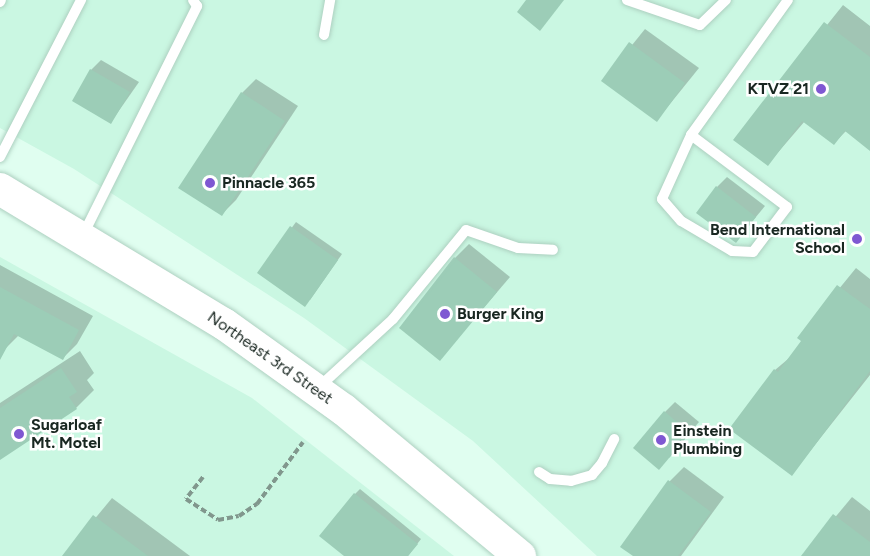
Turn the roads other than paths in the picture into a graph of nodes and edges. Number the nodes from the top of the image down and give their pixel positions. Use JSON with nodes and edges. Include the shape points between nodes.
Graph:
{"nodes":[{"id":1,"x":81,"y":0,"type":"edge"},
{"id":2,"x":193,"y":0,"type":"edge"},
{"id":3,"x":330,"y":0,"type":"edge"},
{"id":4,"x":627,"y":0,"type":"edge"},
{"id":5,"x":726,"y":0,"type":"edge"},
{"id":6,"x":789,"y":0,"type":"edge"},
{"id":7,"x":324,"y":35,"type":"dead end"},
{"id":8,"x":691,"y":135,"type":"junction"},
{"id":9,"x":0,"y":157,"type":"edge"},
{"id":10,"x":0,"y":189,"type":"edge"},
{"id":11,"x":82,"y":238,"type":"junction"},
{"id":12,"x":553,"y":250,"type":"dead end"},
{"id":13,"x":316,"y":390,"type":"junction"},
{"id":14,"x":614,"y":439,"type":"dead end"},
{"id":15,"x":539,"y":472,"type":"dead end"},
{"id":16,"x":520,"y":556,"type":"edge"}],
"edges":[{"from":1,"to":9,"type":"lane"},
{"from":2,"to":11,"type":"lane","via":[[197,6]]},
{"from":3,"to":7,"type":"lane"},
{"from":4,"to":5,"type":"lane","via":[[700,26]]},
{"from":6,"to":8,"type":"lane"},
{"from":8,"to":8,"type":"lane","via":[[787,207],[753,252],[732,251],[681,221],[662,199]]},
{"from":10,"to":11,"type":"main road","name":"Northeast 3rd Street"},
{"from":11,"to":13,"type":"main road","name":"Northeast 3rd Street","via":[[224,324]]},
{"from":12,"to":13,"type":"lane","via":[[518,248],[466,230],[393,319]]},
{"from":13,"to":16,"type":"main road","name":"Northeast 3rd Street"},
{"from":14,"to":15,"type":"lane","via":[[592,475],[571,481]]}]}
